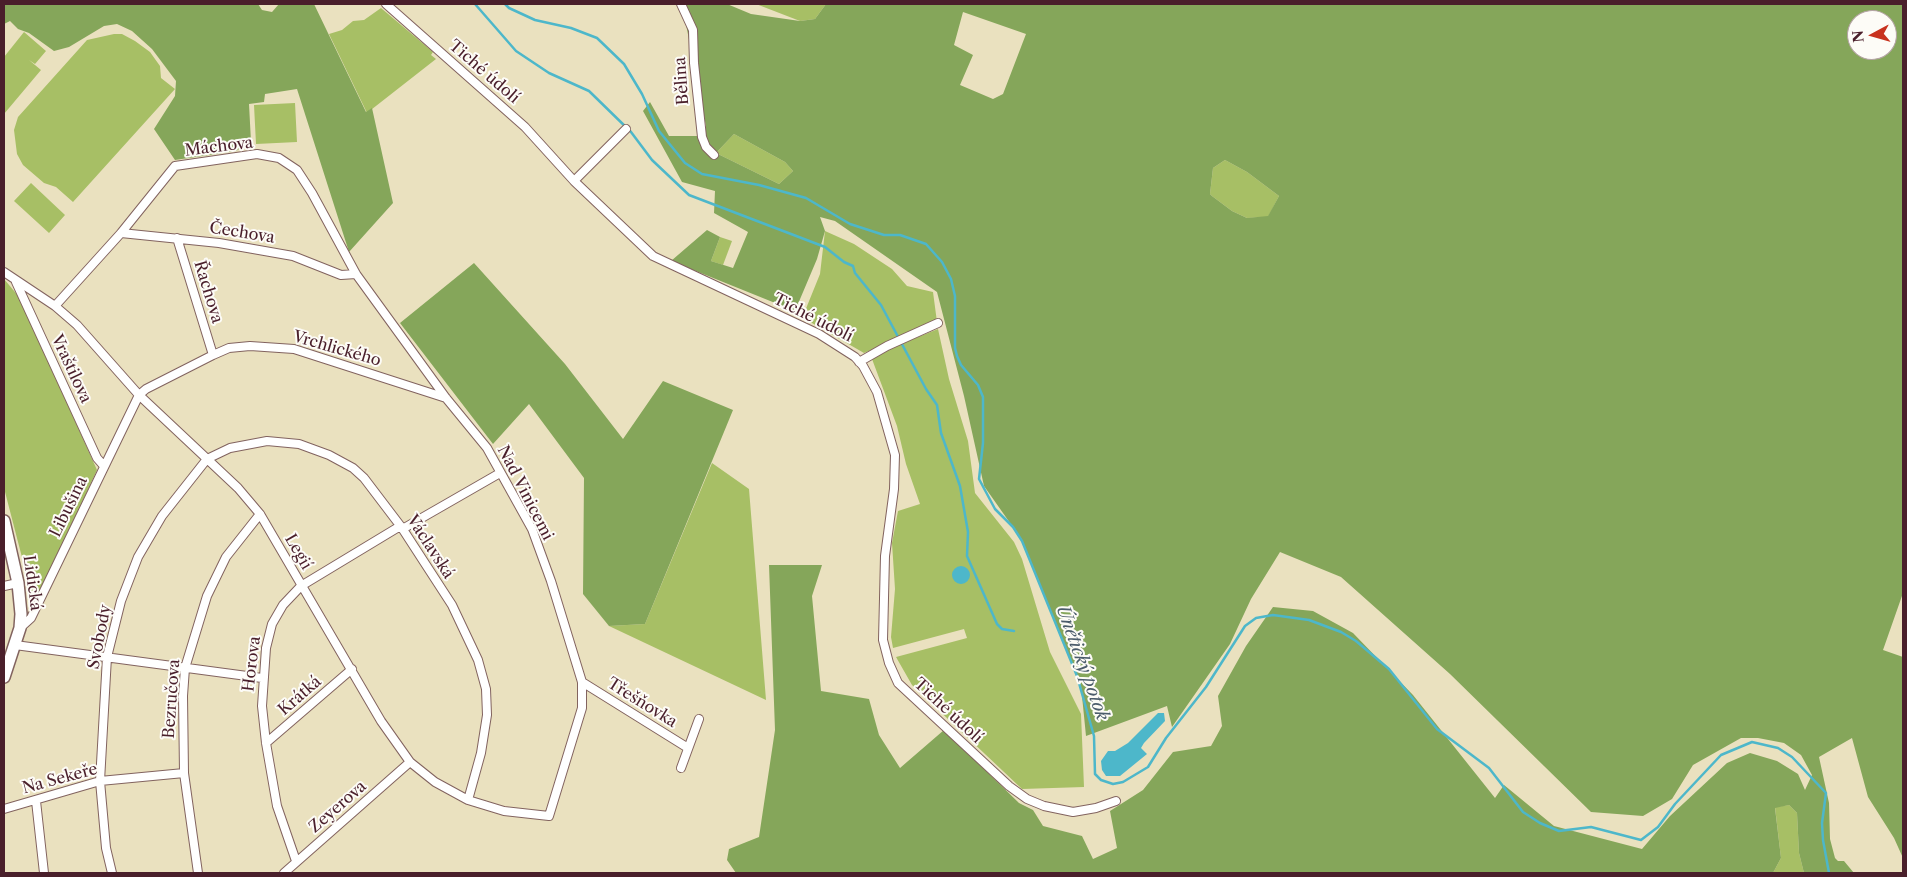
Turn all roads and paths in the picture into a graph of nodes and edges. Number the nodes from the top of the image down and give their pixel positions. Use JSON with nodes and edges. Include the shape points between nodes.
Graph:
{"nodes":[{"id":1,"x":386,"y":4,"type":"edge"},
{"id":2,"x":681,"y":4,"type":"edge"},
{"id":3,"x":626,"y":129,"type":"dead end"},
{"id":4,"x":714,"y":155,"type":"dead end"},
{"id":5,"x":574,"y":181,"type":"junction"},
{"id":6,"x":121,"y":233,"type":"junction"},
{"id":7,"x":177,"y":238,"type":"junction"},
{"id":8,"x":4,"y":272,"type":"edge"},
{"id":9,"x":356,"y":274,"type":"junction"},
{"id":10,"x":16,"y":282,"type":"junction"},
{"id":11,"x":55,"y":306,"type":"junction"},
{"id":12,"x":938,"y":323,"type":"dead end"},
{"id":13,"x":213,"y":355,"type":"junction"},
{"id":14,"x":860,"y":362,"type":"junction"},
{"id":15,"x":139,"y":395,"type":"junction"},
{"id":16,"x":446,"y":398,"type":"junction"},
{"id":17,"x":207,"y":459,"type":"junction"},
{"id":18,"x":104,"y":466,"type":"junction"},
{"id":19,"x":500,"y":474,"type":"junction"},
{"id":20,"x":260,"y":514,"type":"junction"},
{"id":21,"x":4,"y":521,"type":"edge"},
{"id":22,"x":402,"y":528,"type":"junction"},
{"id":23,"x":18,"y":583,"type":"junction"},
{"id":24,"x":4,"y":586,"type":"edge"},
{"id":25,"x":301,"y":586,"type":"junction"},
{"id":26,"x":20,"y":628,"type":"junction"},
{"id":27,"x":15,"y":645,"type":"junction"},
{"id":28,"x":107,"y":657,"type":"junction"},
{"id":29,"x":185,"y":668,"type":"junction"},
{"id":30,"x":352,"y":670,"type":"junction"},
{"id":31,"x":4,"y":674,"type":"edge"},
{"id":32,"x":262,"y":678,"type":"junction"},
{"id":33,"x":582,"y":682,"type":"junction"},
{"id":34,"x":699,"y":719,"type":"dead end"},
{"id":35,"x":266,"y":744,"type":"junction"},
{"id":36,"x":688,"y":748,"type":"junction"},
{"id":37,"x":410,"y":762,"type":"junction"},
{"id":38,"x":681,"y":768,"type":"dead end"},
{"id":39,"x":184,"y":773,"type":"junction"},
{"id":40,"x":100,"y":781,"type":"junction"},
{"id":41,"x":468,"y":800,"type":"junction"},
{"id":42,"x":36,"y":801,"type":"junction"},
{"id":43,"x":1116,"y":801,"type":"dead end"},
{"id":44,"x":4,"y":809,"type":"edge"},
{"id":45,"x":549,"y":816,"type":"joint"},
{"id":46,"x":296,"y":861,"type":"junction"},
{"id":47,"x":44,"y":873,"type":"edge"},
{"id":48,"x":112,"y":873,"type":"edge"},
{"id":49,"x":198,"y":873,"type":"edge"},
{"id":50,"x":284,"y":873,"type":"edge"}],
"edges":[{"from":1,"to":5,"type":"street","name":"Tiché údolí","via":[[526,127]]},
{"from":2,"to":4,"type":"street","name":"Bělina","via":[[693,30],[702,137]]},
{"from":3,"to":5,"type":"street"},
{"from":5,"to":14,"type":"street","name":"Tiché údolí","via":[[653,256],[819,334],[844,348]]},
{"from":6,"to":7,"type":"street","name":"Čechova"},
{"from":6,"to":9,"type":"street","name":"Máchova","via":[[175,166],[256,154],[279,158],[297,170]]},
{"from":6,"to":11,"type":"street","name":"Máchova"},
{"from":7,"to":9,"type":"street","name":"Čechova","via":[[294,256],[341,275]]},
{"from":7,"to":13,"type":"street","name":"Řachova"},
{"from":8,"to":10,"type":"street","name":"Legií"},
{"from":9,"to":16,"type":"street","name":"Nad Vinicemi"},
{"from":10,"to":11,"type":"street","name":"Legií"},
{"from":10,"to":18,"type":"street","name":"Vraštilova","via":[[97,458]]},
{"from":11,"to":15,"type":"street","name":"Legií","via":[[78,325]]},
{"from":12,"to":14,"type":"street"},
{"from":13,"to":15,"type":"street","name":"Vrchlického"},
{"from":13,"to":16,"type":"street","name":"Vrchlického","via":[[229,348],[250,346],[294,349]]},
{"from":14,"to":43,"type":"street","name":"Tiché údolí","via":[[883,405],[895,455],[885,556],[883,640],[898,683],[1027,799],[1073,812]]},
{"from":15,"to":17,"type":"street","name":"Legií"},
{"from":15,"to":18,"type":"street","name":"Libušina"},
{"from":16,"to":19,"type":"street","name":"Nad Vinicemi","via":[[487,448]]},
{"from":17,"to":20,"type":"street","name":"Legií"},
{"from":17,"to":22,"type":"street","name":"Václavská","via":[[230,448],[267,442],[299,444],[353,468],[373,488]]},
{"from":17,"to":28,"type":"street","name":"Svobody","via":[[162,516],[138,557],[121,601]]},
{"from":18,"to":26,"type":"street","name":"Libušina","via":[[31,618]]},
{"from":19,"to":22,"type":"street","name":"Horova"},
{"from":19,"to":33,"type":"street","name":"Nad Vinicemi","via":[[532,529],[552,581]]},
{"from":20,"to":25,"type":"street","name":"Legií"},
{"from":20,"to":29,"type":"street","name":"Bezručova","via":[[226,557],[207,596]]},
{"from":21,"to":23,"type":"street","name":"Lidická"},
{"from":22,"to":25,"type":"street","name":"Horova"},
{"from":22,"to":41,"type":"street","name":"Václavská","via":[[452,605],[478,660],[486,689],[487,715],[481,753]]},
{"from":23,"to":24,"type":"street"},
{"from":23,"to":26,"type":"street","name":"Lidická"},
{"from":25,"to":30,"type":"street","name":"Legií"},
{"from":25,"to":32,"type":"street","name":"Horova","via":[[283,605],[272,624]]},
{"from":26,"to":27,"type":"street","name":"Lidická"},
{"from":27,"to":28,"type":"street"},
{"from":27,"to":31,"type":"street","name":"Lidická"},
{"from":28,"to":29,"type":"street"},
{"from":28,"to":40,"type":"street","name":"Svobody"},
{"from":29,"to":32,"type":"street"},
{"from":29,"to":39,"type":"street","name":"Bezručova"},
{"from":30,"to":35,"type":"street","name":"Krátká"},
{"from":30,"to":37,"type":"street","name":"Legií"},
{"from":32,"to":35,"type":"street","name":"Horova"},
{"from":33,"to":36,"type":"street","name":"Třešňovka"},
{"from":33,"to":45,"type":"street","name":"Nad Vinicemi","via":[[582,708]]},
{"from":34,"to":36,"type":"street","name":"Třešňovka"},
{"from":35,"to":46,"type":"street","name":"Horova","via":[[277,806]]},
{"from":36,"to":38,"type":"street","name":"Třešňovka"},
{"from":37,"to":41,"type":"street","name":"Legií","via":[[435,782]]},
{"from":37,"to":46,"type":"street","name":"Zeyerova"},
{"from":39,"to":40,"type":"street","name":"Na Sekeře"},
{"from":39,"to":49,"type":"street","name":"Bezručova"},
{"from":40,"to":42,"type":"street","name":"Na Sekeře"},
{"from":40,"to":48,"type":"street","name":"Svobody","via":[[106,848]]},
{"from":41,"to":45,"type":"street","name":"Legií","via":[[504,812]]},
{"from":42,"to":44,"type":"street","name":"Na Sekeře"},
{"from":42,"to":47,"type":"street"},
{"from":46,"to":50,"type":"street","name":"Zeyerova"}]}
